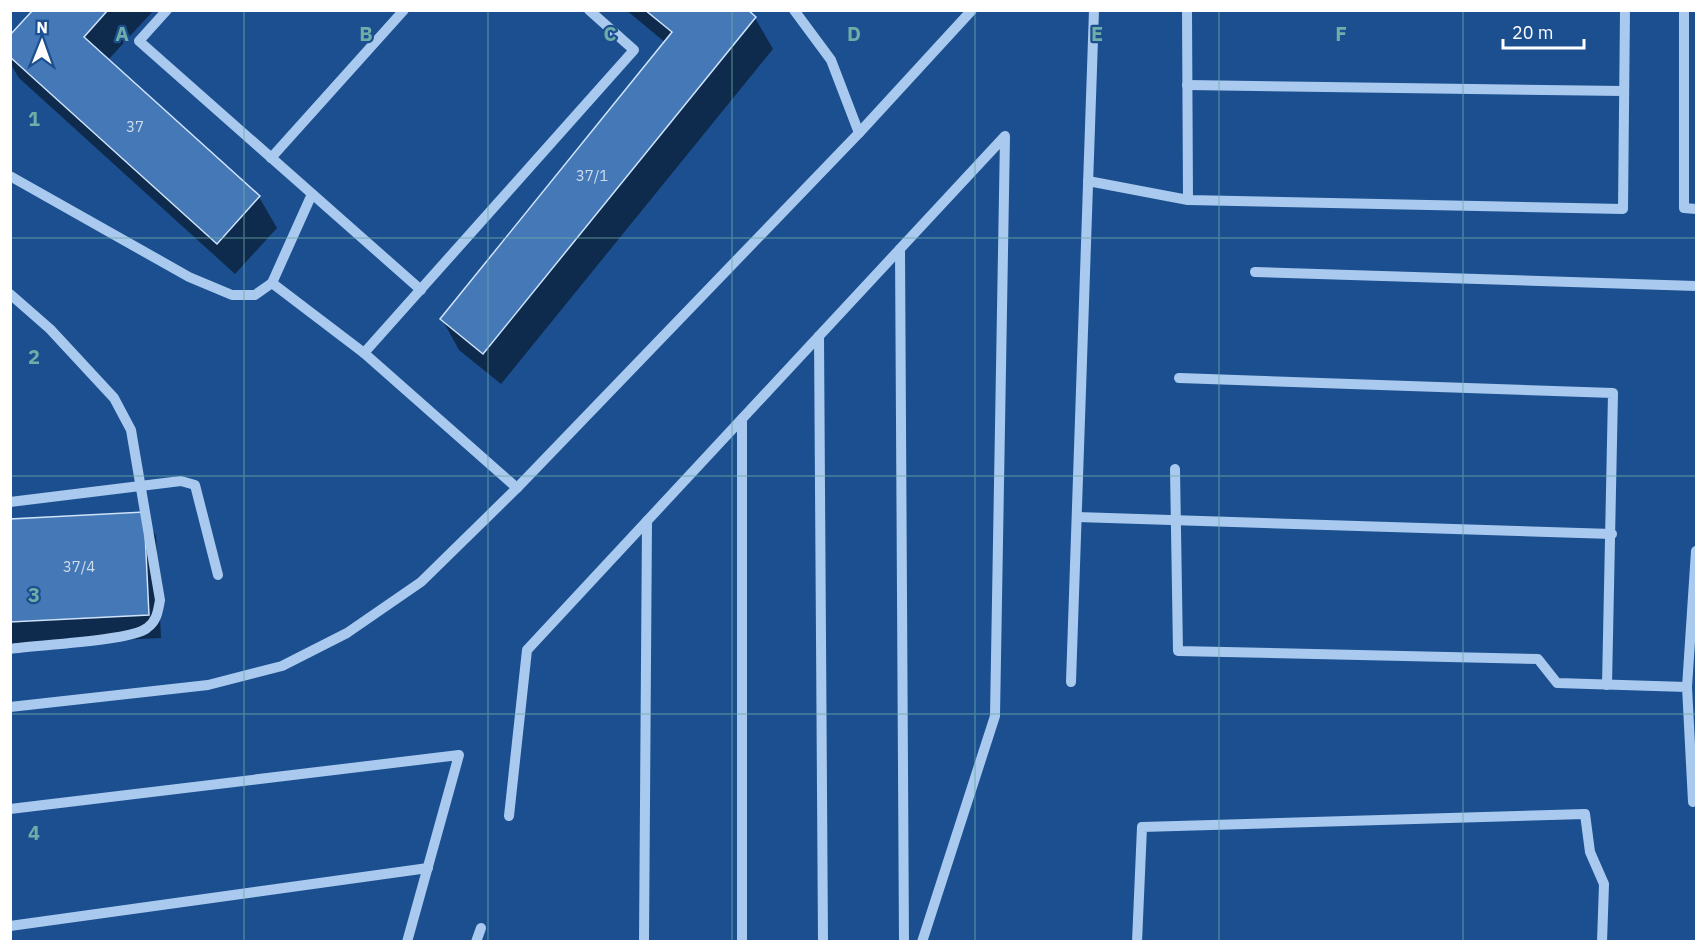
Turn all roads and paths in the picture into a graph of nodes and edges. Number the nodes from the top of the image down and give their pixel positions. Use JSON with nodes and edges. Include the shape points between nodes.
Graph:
{"nodes":[{"id":1,"x":167,"y":10,"type":"edge"},
{"id":2,"x":404,"y":10,"type":"edge"},
{"id":3,"x":589,"y":10,"type":"edge"},
{"id":4,"x":794,"y":10,"type":"edge"},
{"id":5,"x":972,"y":10,"type":"edge"},
{"id":6,"x":1094,"y":10,"type":"edge"},
{"id":7,"x":1187,"y":10,"type":"edge"},
{"id":8,"x":1625,"y":10,"type":"edge"},
{"id":9,"x":1684,"y":10,"type":"edge"},
{"id":10,"x":1188,"y":85,"type":"junction"},
{"id":11,"x":1624,"y":91,"type":"junction"},
{"id":12,"x":859,"y":133,"type":"junction"},
{"id":13,"x":272,"y":158,"type":"junction"},
{"id":14,"x":10,"y":176,"type":"edge"},
{"id":15,"x":1088,"y":181,"type":"junction"},
{"id":16,"x":312,"y":194,"type":"junction"},
{"id":17,"x":1188,"y":200,"type":"junction"},
{"id":18,"x":1696,"y":208,"type":"edge"},
{"id":19,"x":900,"y":249,"type":"junction"},
{"id":20,"x":1255,"y":272,"type":"dead end"},
{"id":21,"x":272,"y":283,"type":"junction"},
{"id":22,"x":1696,"y":286,"type":"edge"},
{"id":23,"x":421,"y":290,"type":"junction"},
{"id":24,"x":10,"y":294,"type":"edge"},
{"id":25,"x":819,"y":336,"type":"junction"},
{"id":26,"x":364,"y":353,"type":"junction"},
{"id":27,"x":1179,"y":378,"type":"dead end"},
{"id":28,"x":742,"y":418,"type":"junction"},
{"id":29,"x":1175,"y":469,"type":"dead end"},
{"id":30,"x":140,"y":485,"type":"junction"},
{"id":31,"x":517,"y":488,"type":"junction"},
{"id":32,"x":10,"y":502,"type":"edge"},
{"id":33,"x":1077,"y":517,"type":"junction"},
{"id":34,"x":1176,"y":520,"type":"junction"},
{"id":35,"x":647,"y":521,"type":"junction"},
{"id":36,"x":1612,"y":534,"type":"junction"},
{"id":37,"x":1696,"y":551,"type":"edge"},
{"id":38,"x":1696,"y":563,"type":"edge"},
{"id":39,"x":218,"y":576,"type":"dead end"},
{"id":40,"x":10,"y":649,"type":"edge"},
{"id":41,"x":1071,"y":682,"type":"dead end"},
{"id":42,"x":1607,"y":685,"type":"junction"},
{"id":43,"x":1687,"y":687,"type":"junction"},
{"id":44,"x":10,"y":706,"type":"edge"},
{"id":45,"x":1693,"y":802,"type":"dead end"},
{"id":46,"x":10,"y":809,"type":"edge"},
{"id":47,"x":509,"y":816,"type":"dead end"},
{"id":48,"x":428,"y":868,"type":"junction"},
{"id":49,"x":10,"y":926,"type":"edge"},
{"id":50,"x":481,"y":928,"type":"dead end"},
{"id":51,"x":407,"y":942,"type":"edge"},
{"id":52,"x":476,"y":942,"type":"edge"},
{"id":53,"x":644,"y":942,"type":"edge"},
{"id":54,"x":742,"y":942,"type":"edge"},
{"id":55,"x":823,"y":942,"type":"edge"},
{"id":56,"x":904,"y":942,"type":"edge"},
{"id":57,"x":922,"y":942,"type":"edge"},
{"id":58,"x":1137,"y":942,"type":"edge"},
{"id":59,"x":1602,"y":942,"type":"edge"}],
"edges":[{"from":1,"to":13,"type":"street","via":[[140,41]]},
{"from":2,"to":13,"type":"street"},
{"from":3,"to":23,"type":"street","via":[[634,50]]},
{"from":4,"to":12,"type":"street","via":[[831,60]]},
{"from":5,"to":12,"type":"street"},
{"from":6,"to":15,"type":"street"},
{"from":7,"to":10,"type":"street"},
{"from":8,"to":11,"type":"street"},
{"from":9,"to":18,"type":"street","via":[[1684,208]]},
{"from":10,"to":11,"type":"street"},
{"from":10,"to":17,"type":"street"},
{"from":11,"to":17,"type":"street","via":[[1623,209]]},
{"from":12,"to":31,"type":"street"},
{"from":13,"to":16,"type":"street"},
{"from":14,"to":21,"type":"street","via":[[189,277],[232,295],[255,295]]},
{"from":15,"to":17,"type":"street"},
{"from":15,"to":33,"type":"street"},
{"from":16,"to":21,"type":"street"},
{"from":16,"to":23,"type":"street"},
{"from":19,"to":25,"type":"street"},
{"from":19,"to":56,"type":"street"},
{"from":19,"to":57,"type":"street","via":[[1005,136],[995,716]]},
{"from":20,"to":22,"type":"street"},
{"from":21,"to":26,"type":"street"},
{"from":23,"to":26,"type":"street"},
{"from":24,"to":30,"type":"street","via":[[50,329],[114,398],[131,430]]},
{"from":25,"to":28,"type":"street"},
{"from":25,"to":55,"type":"street"},
{"from":26,"to":31,"type":"street"},
{"from":27,"to":36,"type":"street","via":[[1613,393]]},
{"from":28,"to":35,"type":"street"},
{"from":28,"to":54,"type":"street"},
{"from":29,"to":34,"type":"street"},
{"from":30,"to":32,"type":"street"},
{"from":30,"to":39,"type":"street","via":[[181,480],[195,485]]},
{"from":30,"to":40,"type":"street","via":[[160,600],[157,617],[146,629],[120,636]]},
{"from":31,"to":44,"type":"street","via":[[421,582],[347,633],[282,666],[208,686]]},
{"from":33,"to":34,"type":"street"},
{"from":33,"to":41,"type":"street"},
{"from":34,"to":36,"type":"street"},
{"from":34,"to":42,"type":"street","via":[[1178,651],[1538,659],[1557,683]]},
{"from":35,"to":47,"type":"street","via":[[527,650]]},
{"from":35,"to":53,"type":"street"},
{"from":36,"to":42,"type":"street"},
{"from":37,"to":38,"type":"street"},
{"from":38,"to":43,"type":"street"},
{"from":42,"to":43,"type":"street"},
{"from":43,"to":45,"type":"street"},
{"from":46,"to":48,"type":"street","via":[[459,755]]},
{"from":48,"to":49,"type":"street"},
{"from":48,"to":51,"type":"street"},
{"from":50,"to":52,"type":"street"},
{"from":58,"to":59,"type":"street","via":[[1142,827],[1586,814],[1590,852],[1604,884]]}]}
